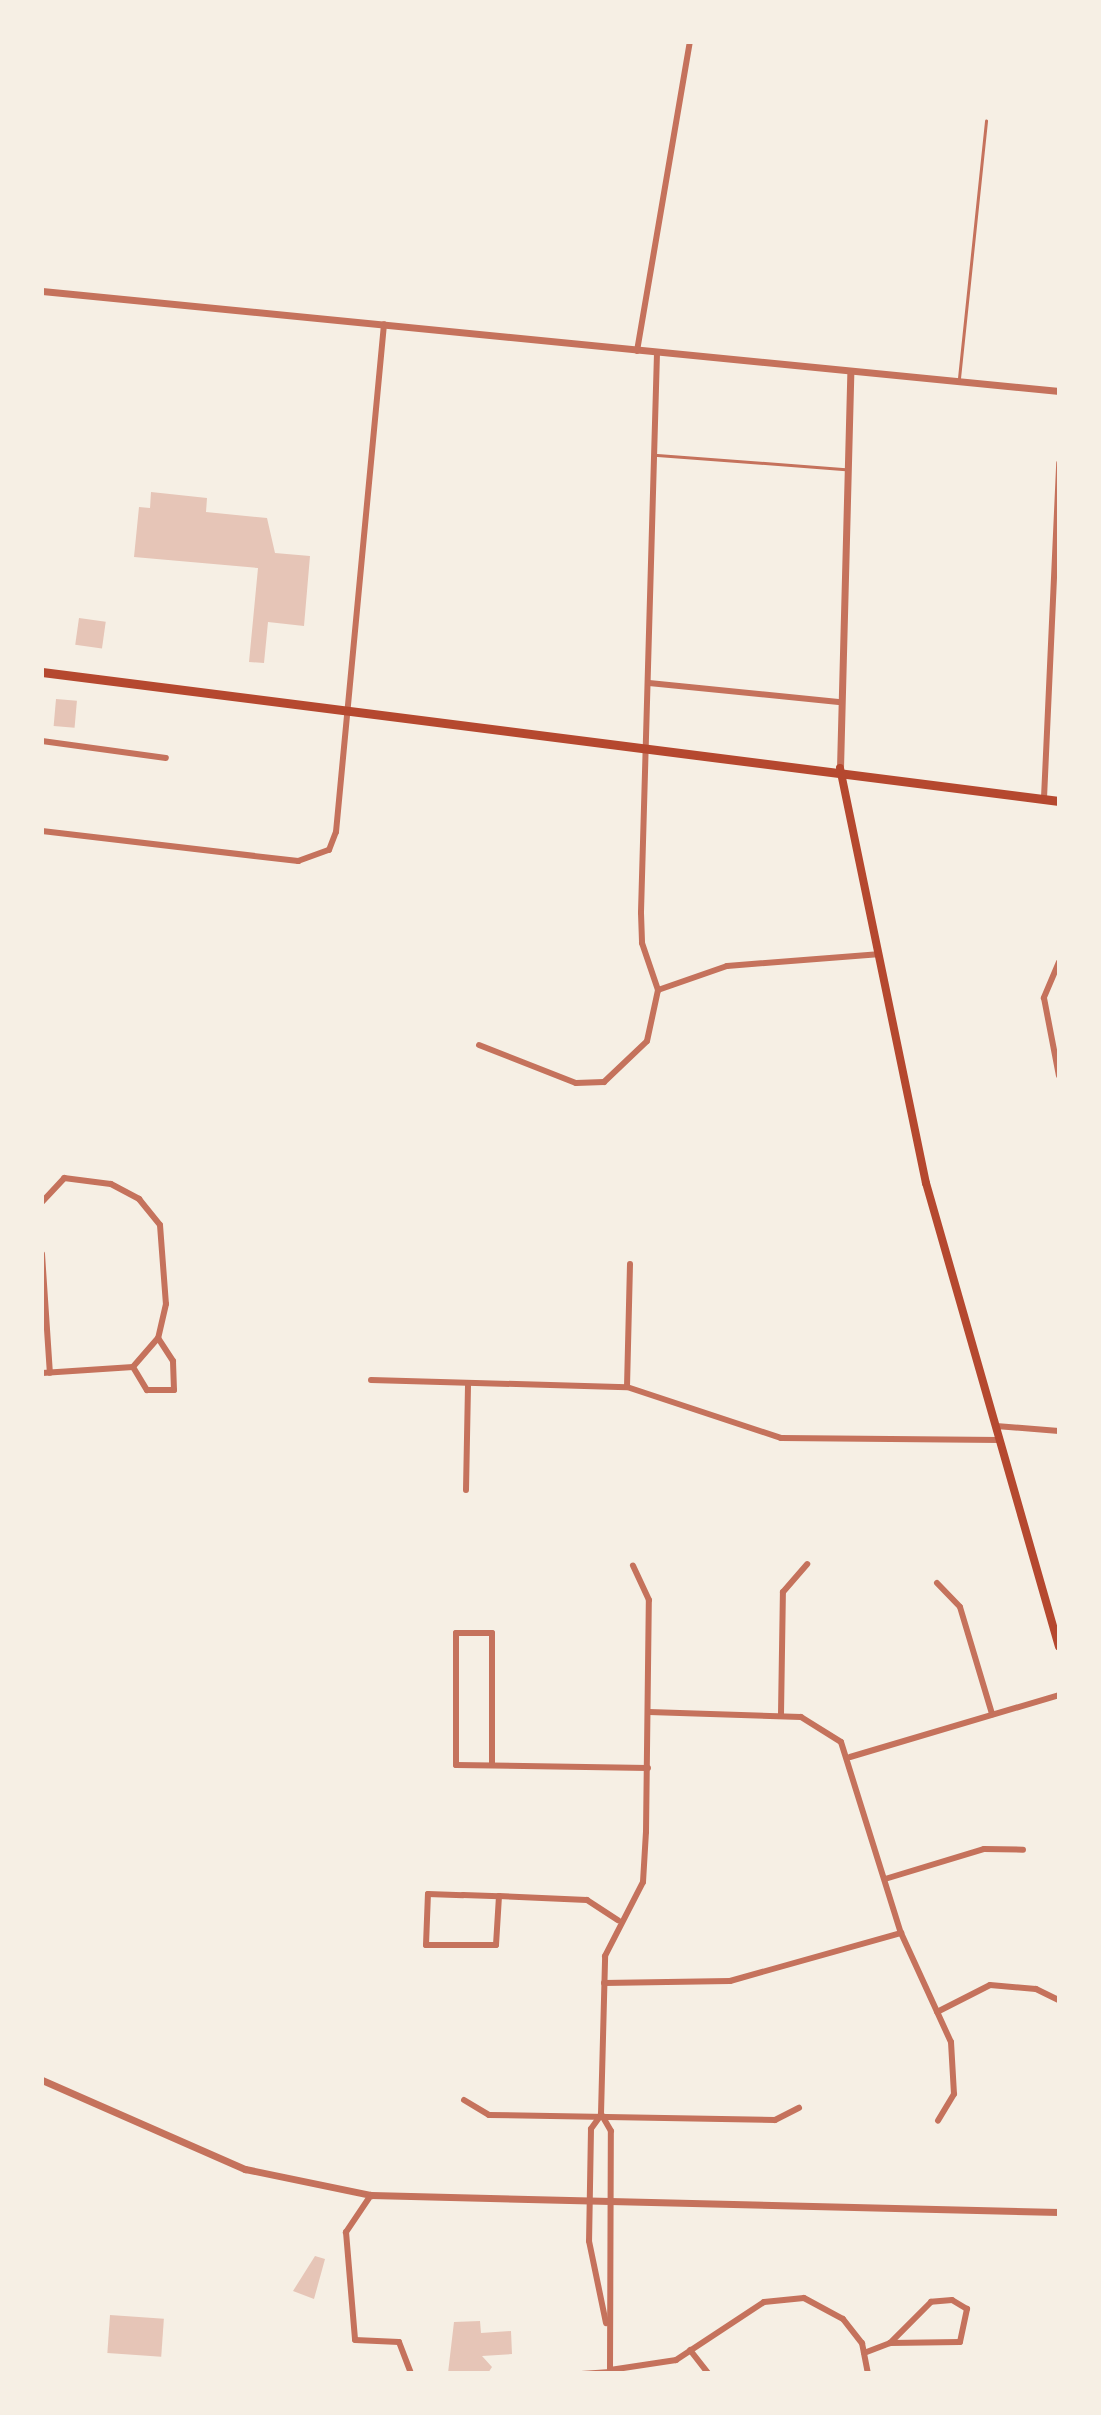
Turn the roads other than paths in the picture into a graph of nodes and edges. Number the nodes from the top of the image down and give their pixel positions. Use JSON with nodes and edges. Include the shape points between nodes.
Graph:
{"nodes":[{"id":1,"x":690,"y":42,"type":"edge"},
{"id":2,"x":986,"y":120,"type":"dead end"},
{"id":3,"x":42,"y":291,"type":"edge"},
{"id":4,"x":384,"y":324,"type":"junction"},
{"id":5,"x":637,"y":351,"type":"junction"},
{"id":6,"x":657,"y":353,"type":"junction"},
{"id":7,"x":850,"y":373,"type":"junction"},
{"id":8,"x":959,"y":382,"type":"junction"},
{"id":9,"x":1059,"y":391,"type":"edge"},
{"id":10,"x":653,"y":454,"type":"junction"},
{"id":11,"x":1059,"y":463,"type":"edge"},
{"id":12,"x":847,"y":469,"type":"junction"},
{"id":13,"x":42,"y":672,"type":"edge"},
{"id":14,"x":649,"y":683,"type":"junction"},
{"id":15,"x":841,"y":702,"type":"junction"},
{"id":16,"x":344,"y":709,"type":"junction"},
{"id":17,"x":42,"y":741,"type":"edge"},
{"id":18,"x":646,"y":745,"type":"junction"},
{"id":19,"x":166,"y":758,"type":"dead end"},
{"id":20,"x":840,"y":768,"type":"junction"},
{"id":21,"x":1044,"y":798,"type":"junction"},
{"id":22,"x":1059,"y":801,"type":"edge"},
{"id":23,"x":42,"y":831,"type":"edge"},
{"id":24,"x":878,"y":954,"type":"junction"},
{"id":25,"x":1059,"y":962,"type":"edge"},
{"id":26,"x":658,"y":990,"type":"junction"},
{"id":27,"x":479,"y":1045,"type":"dead end"},
{"id":28,"x":1059,"y":1076,"type":"edge"},
{"id":29,"x":42,"y":1202,"type":"edge"},
{"id":30,"x":42,"y":1254,"type":"edge"},
{"id":31,"x":630,"y":1264,"type":"dead end"},
{"id":32,"x":158,"y":1338,"type":"junction"},
{"id":33,"x":133,"y":1367,"type":"junction"},
{"id":34,"x":46,"y":1373,"type":"edge"},
{"id":35,"x":371,"y":1380,"type":"dead end"},
{"id":36,"x":468,"y":1383,"type":"junction"},
{"id":37,"x":627,"y":1387,"type":"junction"},
{"id":38,"x":996,"y":1426,"type":"junction"},
{"id":39,"x":1059,"y":1431,"type":"edge"},
{"id":40,"x":1000,"y":1440,"type":"junction"},
{"id":41,"x":466,"y":1490,"type":"dead end"},
{"id":42,"x":807,"y":1564,"type":"dead end"},
{"id":43,"x":633,"y":1566,"type":"dead end"},
{"id":44,"x":937,"y":1583,"type":"dead end"},
{"id":45,"x":1057,"y":1629,"type":"edge"},
{"id":46,"x":1059,"y":1646,"type":"edge"},
{"id":47,"x":1059,"y":1695,"type":"edge"},
{"id":48,"x":649,"y":1712,"type":"junction"},
{"id":49,"x":781,"y":1714,"type":"junction"},
{"id":50,"x":992,"y":1714,"type":"junction"},
{"id":51,"x":850,"y":1757,"type":"junction"},
{"id":52,"x":492,"y":1764,"type":"junction"},
{"id":53,"x":648,"y":1768,"type":"junction"},
{"id":54,"x":1023,"y":1850,"type":"dead end"},
{"id":55,"x":885,"y":1879,"type":"junction"},
{"id":56,"x":499,"y":1896,"type":"junction"},
{"id":57,"x":618,"y":1920,"type":"junction"},
{"id":58,"x":901,"y":1933,"type":"junction"},
{"id":59,"x":604,"y":1983,"type":"junction"},
{"id":60,"x":1059,"y":2000,"type":"edge"},
{"id":61,"x":937,"y":2012,"type":"junction"},
{"id":62,"x":42,"y":2080,"type":"edge"},
{"id":63,"x":464,"y":2100,"type":"dead end"},
{"id":64,"x":799,"y":2108,"type":"dead end"},
{"id":65,"x":601,"y":2114,"type":"junction"},
{"id":66,"x":938,"y":2121,"type":"dead end"},
{"id":67,"x":371,"y":2195,"type":"junction"},
{"id":68,"x":589,"y":2204,"type":"junction"},
{"id":69,"x":611,"y":2204,"type":"junction"},
{"id":70,"x":1059,"y":2212,"type":"edge"},
{"id":71,"x":609,"y":2334,"type":"junction"},
{"id":72,"x":890,"y":2343,"type":"junction"},
{"id":73,"x":690,"y":2350,"type":"junction"},
{"id":74,"x":864,"y":2353,"type":"junction"},
{"id":75,"x":610,"y":2372,"type":"edge"},
{"id":76,"x":411,"y":2373,"type":"edge"},
{"id":77,"x":566,"y":2373,"type":"edge"},
{"id":78,"x":708,"y":2373,"type":"edge"},
{"id":79,"x":868,"y":2373,"type":"edge"}],
"edges":[{"from":1,"to":5,"type":"street"},
{"from":2,"to":8,"type":"lane"},
{"from":3,"to":4,"type":"street"},
{"from":4,"to":5,"type":"street"},
{"from":4,"to":16,"type":"street"},
{"from":5,"to":6,"type":"street"},
{"from":6,"to":7,"type":"street"},
{"from":6,"to":10,"type":"street"},
{"from":7,"to":8,"type":"street"},
{"from":7,"to":12,"type":"street"},
{"from":8,"to":9,"type":"street"},
{"from":10,"to":12,"type":"lane"},
{"from":10,"to":14,"type":"street"},
{"from":11,"to":21,"type":"street"},
{"from":12,"to":15,"type":"street"},
{"from":13,"to":16,"type":"main road"},
{"from":14,"to":15,"type":"street"},
{"from":14,"to":18,"type":"street"},
{"from":15,"to":20,"type":"street"},
{"from":16,"to":18,"type":"main road"},
{"from":16,"to":23,"type":"street","via":[[336,832],[329,850],[298,861]]},
{"from":17,"to":19,"type":"street"},
{"from":18,"to":20,"type":"main road"},
{"from":18,"to":26,"type":"street","via":[[642,943]]},
{"from":20,"to":21,"type":"main road"},
{"from":20,"to":24,"type":"main road"},
{"from":21,"to":22,"type":"main road"},
{"from":24,"to":26,"type":"street","via":[[727,966]]},
{"from":24,"to":38,"type":"main road","via":[[926,1183]]},
{"from":25,"to":28,"type":"street","via":[[1044,998]]},
{"from":26,"to":27,"type":"street","via":[[647,1041],[604,1082],[568,1081]]},
{"from":29,"to":32,"type":"street","via":[[58,1179],[78,1177],[122,1188],[153,1214],[166,1263]]},
{"from":30,"to":34,"type":"street"},
{"from":31,"to":37,"type":"street"},
{"from":32,"to":33,"type":"street"},
{"from":32,"to":33,"type":"street","via":[[173,1361],[174,1390],[147,1390]]},
{"from":33,"to":34,"type":"street"},
{"from":35,"to":36,"type":"street"},
{"from":36,"to":37,"type":"street"},
{"from":36,"to":41,"type":"street"},
{"from":37,"to":40,"type":"street","via":[[781,1438]]},
{"from":38,"to":39,"type":"street"},
{"from":38,"to":40,"type":"main road"},
{"from":40,"to":45,"type":"main road"},
{"from":42,"to":49,"type":"street","via":[[783,1592]]},
{"from":43,"to":48,"type":"street","via":[[649,1600]]},
{"from":44,"to":50,"type":"street","via":[[960,1607]]},
{"from":45,"to":46,"type":"main road"},
{"from":47,"to":50,"type":"street"},
{"from":48,"to":49,"type":"street"},
{"from":48,"to":53,"type":"street"},
{"from":49,"to":51,"type":"street","via":[[825,1727]]},
{"from":50,"to":51,"type":"street"},
{"from":51,"to":55,"type":"street"},
{"from":52,"to":52,"type":"street","via":[[456,1765],[456,1633],[492,1633]]},
{"from":52,"to":53,"type":"street"},
{"from":53,"to":57,"type":"street","via":[[643,1882]]},
{"from":54,"to":55,"type":"street","via":[[984,1849]]},
{"from":55,"to":58,"type":"street"},
{"from":56,"to":56,"type":"street","via":[[428,1894],[426,1945],[496,1945]]},
{"from":56,"to":57,"type":"street","via":[[587,1900]]},
{"from":57,"to":59,"type":"street"},
{"from":58,"to":59,"type":"street","via":[[730,1981]]},
{"from":58,"to":61,"type":"street"},
{"from":59,"to":65,"type":"street"},
{"from":60,"to":61,"type":"street","via":[[1036,1989],[990,1985]]},
{"from":61,"to":66,"type":"street","via":[[951,2042],[954,2084]]},
{"from":62,"to":67,"type":"street","via":[[245,2169]]},
{"from":63,"to":65,"type":"street","via":[[489,2115]]},
{"from":64,"to":65,"type":"street","via":[[775,2120]]},
{"from":65,"to":68,"type":"street","via":[[591,2129]]},
{"from":65,"to":69,"type":"street","via":[[611,2131]]},
{"from":67,"to":68,"type":"street"},
{"from":67,"to":76,"type":"street","via":[[348,2225],[355,2340],[399,2342]]},
{"from":68,"to":69,"type":"street"},
{"from":68,"to":71,"type":"street","via":[[591,2260]]},
{"from":69,"to":70,"type":"street"},
{"from":69,"to":71,"type":"street"},
{"from":71,"to":75,"type":"street"},
{"from":72,"to":72,"type":"street","via":[[931,2302],[952,2300],[967,2309],[960,2342]]},
{"from":72,"to":74,"type":"street"},
{"from":73,"to":74,"type":"street","via":[[764,2302],[804,2298],[843,2319]]},
{"from":73,"to":75,"type":"street","via":[[651,2369]]},
{"from":73,"to":78,"type":"street"},
{"from":74,"to":79,"type":"street"},
{"from":75,"to":77,"type":"lane"}]}
